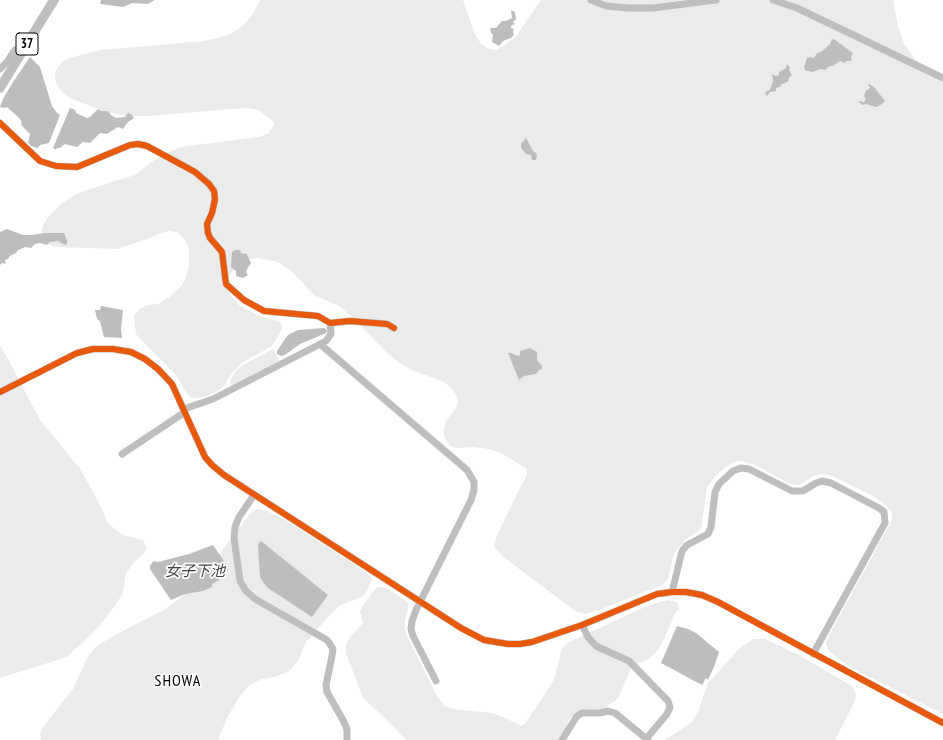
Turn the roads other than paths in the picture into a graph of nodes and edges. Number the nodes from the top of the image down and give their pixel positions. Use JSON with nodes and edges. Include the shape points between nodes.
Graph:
{"nodes":[{"id":1,"x":54,"y":0,"type":"edge"},
{"id":2,"x":591,"y":0,"type":"edge"},
{"id":3,"x":716,"y":0,"type":"edge"},
{"id":4,"x":773,"y":0,"type":"edge"},
{"id":5,"x":23,"y":51,"type":"junction"},
{"id":6,"x":0,"y":69,"type":"edge"},
{"id":7,"x":943,"y":78,"type":"edge"},
{"id":8,"x":0,"y":88,"type":"edge"},
{"id":9,"x":0,"y":123,"type":"edge"},
{"id":10,"x":330,"y":323,"type":"junction"},
{"id":11,"x":394,"y":328,"type":"dead end"},
{"id":12,"x":320,"y":344,"type":"junction"},
{"id":13,"x":0,"y":392,"type":"edge"},
{"id":14,"x":184,"y":410,"type":"junction"},
{"id":15,"x":122,"y":454,"type":"dead end"},
{"id":16,"x":254,"y":495,"type":"junction"},
{"id":17,"x":672,"y":592,"type":"junction"},
{"id":18,"x":421,"y":601,"type":"junction"},
{"id":19,"x":582,"y":625,"type":"junction"},
{"id":20,"x":813,"y":654,"type":"junction"},
{"id":21,"x":436,"y":680,"type":"dead end"},
{"id":22,"x":943,"y":723,"type":"edge"},
{"id":23,"x":647,"y":739,"type":"edge"},
{"id":24,"x":347,"y":740,"type":"edge"},
{"id":25,"x":562,"y":740,"type":"edge"}],
"edges":[{"from":1,"to":5,"type":"main road","number":"37"},
{"from":2,"to":3,"type":"street","via":[[606,6],[628,8],[653,8]]},
{"from":4,"to":7,"type":"street","via":[[797,8]]},
{"from":5,"to":6,"type":"street","via":[[15,50]]},
{"from":5,"to":8,"type":"main road","number":"37"},
{"from":9,"to":10,"type":"street","via":[[28,151],[46,164],[77,167],[138,144],[147,146],[188,168],[210,184],[214,191],[215,199],[207,224],[208,233],[222,252],[224,277],[229,288],[264,311],[318,316]]},
{"from":10,"to":11,"type":"street","via":[[350,321],[387,324]]},
{"from":10,"to":12,"type":"street","via":[[331,334]]},
{"from":12,"to":14,"type":"street","via":[[213,399]]},
{"from":12,"to":18,"type":"street","via":[[467,470],[474,482],[471,500]]},
{"from":13,"to":14,"type":"street","via":[[77,353],[93,349],[114,349],[131,352],[158,369],[172,384]]},
{"from":14,"to":15,"type":"street"},
{"from":14,"to":16,"type":"street","via":[[205,457],[224,475]]},
{"from":16,"to":18,"type":"street"},
{"from":16,"to":24,"type":"street","via":[[235,527],[234,538],[240,581],[254,599],[330,644],[333,649],[327,692],[347,729]]},
{"from":17,"to":19,"type":"street","via":[[657,594]]},
{"from":17,"to":20,"type":"street","via":[[702,595],[718,602]]},
{"from":17,"to":20,"type":"street","via":[[682,551],[687,545],[708,534],[715,492],[719,484],[733,471],[740,468],[749,469],[792,491],[803,491],[822,481],[831,483],[879,508],[884,512],[885,523]]},
{"from":18,"to":19,"type":"street","via":[[471,634],[496,643],[532,642]]},
{"from":18,"to":21,"type":"street","via":[[411,629]]},
{"from":19,"to":23,"type":"street","via":[[596,646],[629,661],[668,701],[670,707],[667,714]]},
{"from":20,"to":22,"type":"street"},
{"from":23,"to":25,"type":"street","via":[[615,713],[608,711],[582,713],[577,716]]}]}
